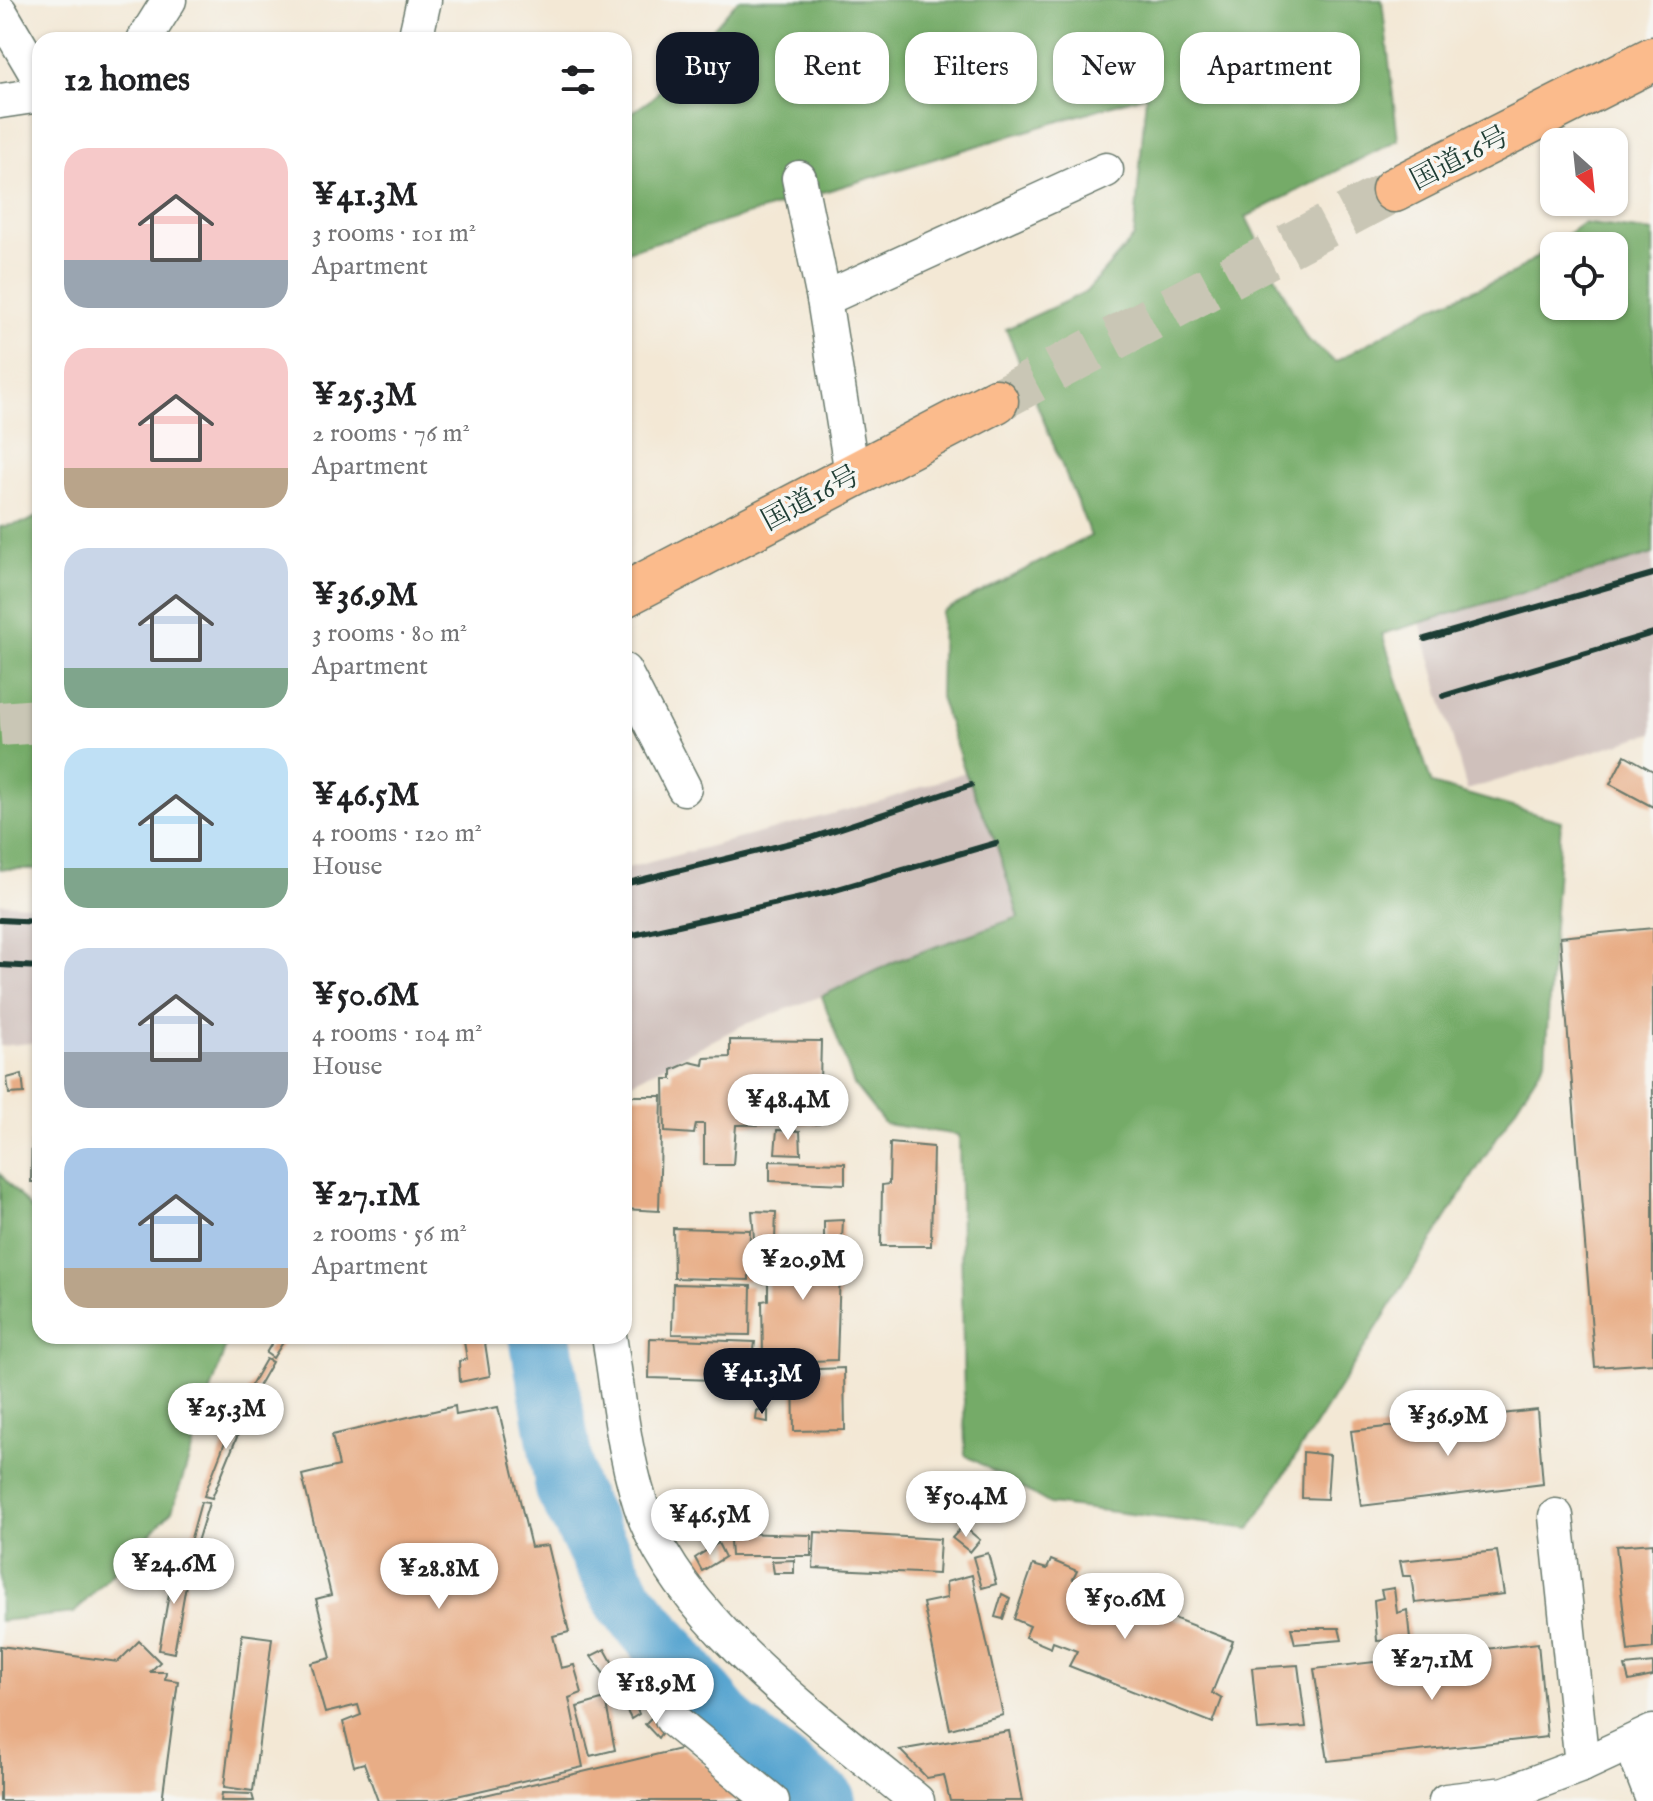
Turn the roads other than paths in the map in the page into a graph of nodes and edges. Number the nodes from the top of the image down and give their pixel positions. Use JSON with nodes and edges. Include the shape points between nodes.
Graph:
{"nodes":[{"id":1,"x":169,"y":0,"type":"edge"},
{"id":2,"x":424,"y":0,"type":"edge"},
{"id":3,"x":0,"y":12,"type":"edge"},
{"id":4,"x":149,"y":32,"type":"edge"},
{"id":5,"x":417,"y":32,"type":"edge"},
{"id":6,"x":1653,"y":59,"type":"edge"},
{"id":7,"x":32,"y":66,"type":"edge"},
{"id":8,"x":32,"y":96,"type":"edge"},
{"id":9,"x":0,"y":101,"type":"edge"},
{"id":10,"x":1106,"y":170,"type":"dead end"},
{"id":11,"x":799,"y":178,"type":"dead end"},
{"id":12,"x":1394,"y":190,"type":"tunnel mouth"},
{"id":13,"x":824,"y":299,"type":"junction"},
{"id":14,"x":996,"y":401,"type":"tunnel mouth"},
{"id":15,"x":852,"y":474,"type":"junction"},
{"id":16,"x":632,"y":591,"type":"edge"},
{"id":17,"x":632,"y":687,"type":"edge"},
{"id":18,"x":684,"y":788,"type":"dead end"},
{"id":19,"x":610,"y":1344,"type":"edge"},
{"id":20,"x":1556,"y":1516,"type":"dead end"},
{"id":21,"x":672,"y":1719,"type":"dead end"},
{"id":22,"x":1642,"y":1738,"type":"edge"},
{"id":23,"x":1582,"y":1765,"type":"junction"},
{"id":24,"x":1653,"y":1800,"type":"edge"},
{"id":25,"x":772,"y":1801,"type":"edge"},
{"id":26,"x":917,"y":1801,"type":"edge"},
{"id":27,"x":1446,"y":1801,"type":"edge"}],
"edges":[{"from":1,"to":4,"type":"street"},
{"from":2,"to":5,"type":"street"},
{"from":3,"to":7,"type":"street"},
{"from":6,"to":12,"type":"highway","name":"国道16号"},
{"from":8,"to":9,"type":"street"},
{"from":10,"to":13,"type":"street"},
{"from":11,"to":13,"type":"street"},
{"from":13,"to":15,"type":"street"},
{"from":14,"to":15,"type":"highway","name":"国道16号"},
{"from":15,"to":16,"type":"highway","name":"国道16号"},
{"from":17,"to":18,"type":"street"},
{"from":19,"to":26,"type":"street","via":[[631,1473],[647,1523],[691,1597],[758,1666]]},
{"from":20,"to":23,"type":"street"},
{"from":21,"to":25,"type":"street"},
{"from":22,"to":23,"type":"street"},
{"from":22,"to":24,"type":"street"},
{"from":23,"to":27,"type":"street","via":[[1505,1794]]}]}
